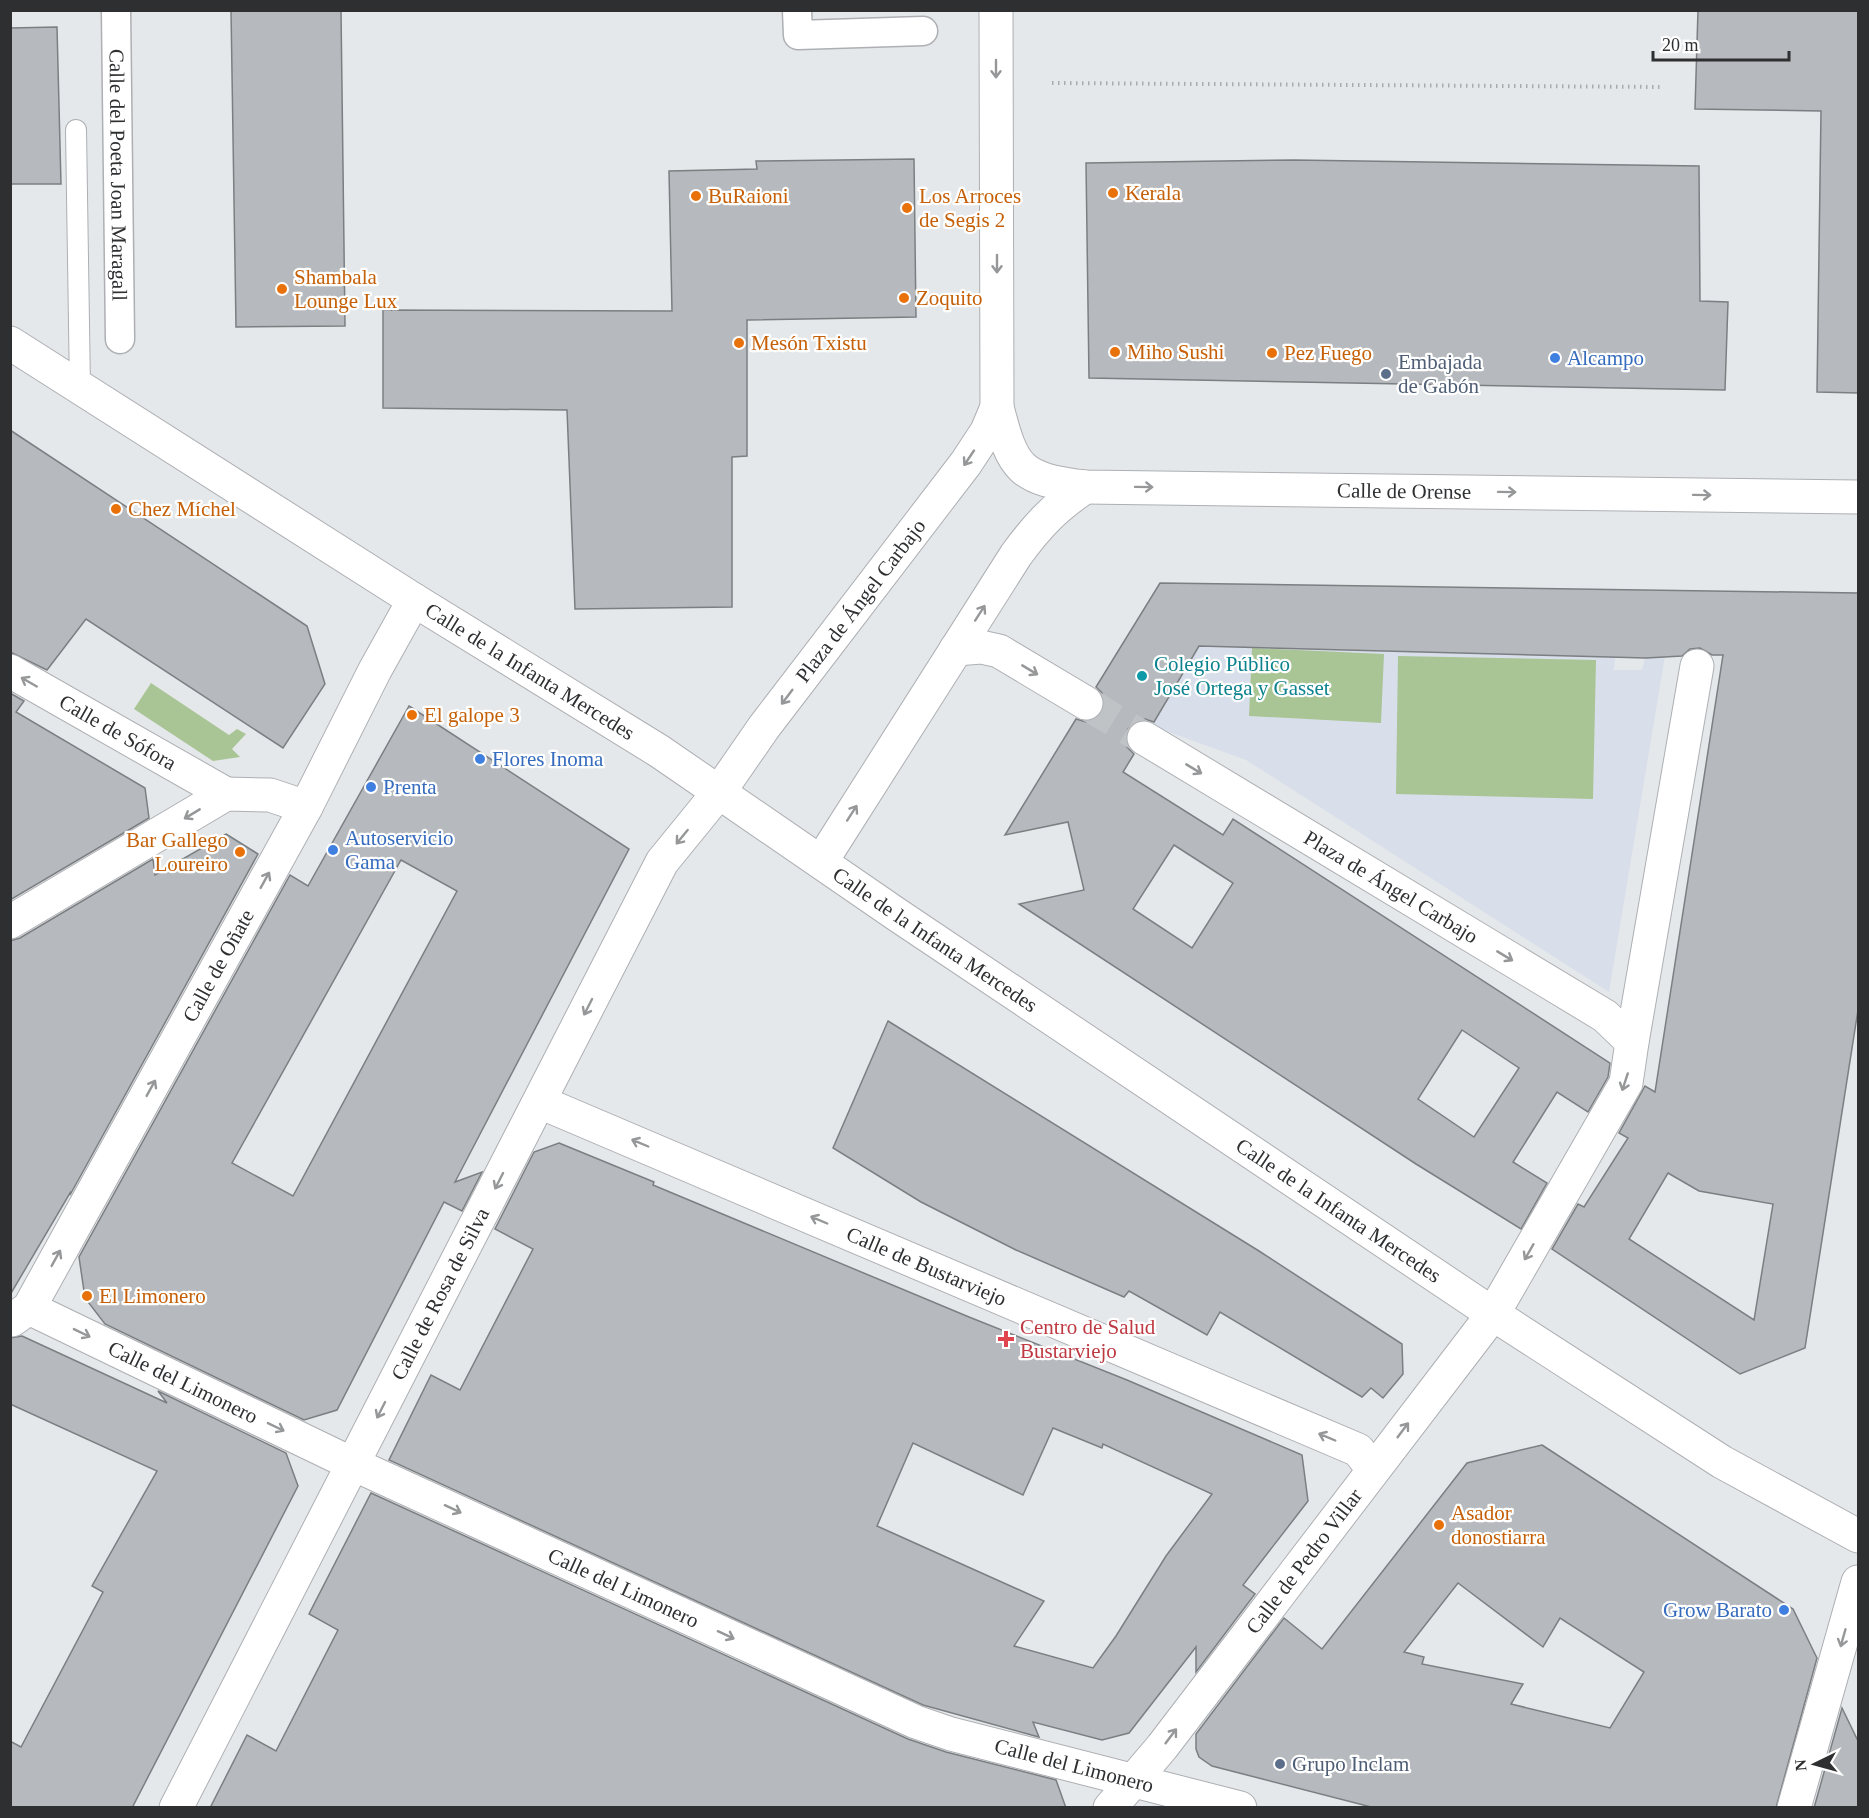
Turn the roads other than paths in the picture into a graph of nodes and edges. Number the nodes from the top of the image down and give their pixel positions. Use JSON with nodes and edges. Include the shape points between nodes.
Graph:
{"nodes":[{"id":1,"x":116,"y":10,"type":"edge"},
{"id":2,"x":797,"y":10,"type":"edge"},
{"id":3,"x":996,"y":10,"type":"edge"},
{"id":4,"x":923,"y":31,"type":"dead end"},
{"id":5,"x":76,"y":130,"type":"dead end"},
{"id":6,"x":120,"y":339,"type":"dead end"},
{"id":7,"x":13,"y":351,"type":"edge"},
{"id":8,"x":80,"y":388,"type":"junction"},
{"id":9,"x":997,"y":407,"type":"junction"},
{"id":10,"x":1085,"y":488,"type":"junction"},
{"id":11,"x":1858,"y":497,"type":"edge"},
{"id":12,"x":414,"y":600,"type":"junction"},
{"id":13,"x":956,"y":649,"type":"junction"},
{"id":14,"x":1697,"y":666,"type":"dead end"},
{"id":15,"x":10,"y":671,"type":"edge"},
{"id":16,"x":1086,"y":703,"type":"tunnel mouth"},
{"id":17,"x":1144,"y":738,"type":"tunnel mouth"},
{"id":18,"x":719,"y":792,"type":"junction"},
{"id":19,"x":226,"y":794,"type":"junction"},
{"id":20,"x":306,"y":807,"type":"junction"},
{"id":21,"x":821,"y":862,"type":"junction"},
{"id":22,"x":10,"y":922,"type":"edge"},
{"id":23,"x":1632,"y":1042,"type":"junction"},
{"id":24,"x":540,"y":1102,"type":"junction"},
{"id":25,"x":1493,"y":1314,"type":"junction"},
{"id":26,"x":20,"y":1315,"type":"edge"},
{"id":27,"x":353,"y":1464,"type":"junction"},
{"id":28,"x":1373,"y":1469,"type":"junction"},
{"id":29,"x":1858,"y":1536,"type":"edge"},
{"id":30,"x":1858,"y":1582,"type":"edge"},
{"id":31,"x":1133,"y":1780,"type":"junction"},
{"id":32,"x":176,"y":1808,"type":"edge"},
{"id":33,"x":1110,"y":1808,"type":"edge"},
{"id":34,"x":1240,"y":1808,"type":"edge"},
{"id":35,"x":1794,"y":1808,"type":"edge"}],
"edges":[{"from":1,"to":6,"type":"street","name":"Calle del Poeta Joan Maragall"},
{"from":2,"to":4,"type":"street","via":[[798,35]]},
{"from":3,"to":9,"type":"street","one_way":true},
{"from":5,"to":8,"type":"lane"},
{"from":7,"to":8,"type":"street","name":"Calle de la Infanta Mercedes"},
{"from":8,"to":12,"type":"street","name":"Calle de la Infanta Mercedes"},
{"from":9,"to":10,"type":"street","name":"Calle de Orense","via":[[1011,454],[1023,470],[1047,483]]},
{"from":9,"to":18,"type":"street","name":"Plaza de Ángel Carbajo","one_way":true,"via":[[966,463],[764,727]]},
{"from":10,"to":11,"type":"street","name":"Calle de Orense","one_way":true},
{"from":13,"to":10,"type":"street","one_way":true,"via":[[1039,524],[1057,506]]},
{"from":12,"to":18,"type":"street","name":"Calle de la Infanta Mercedes"},
{"from":12,"to":20,"type":"street","name":"Calle de Oñate"},
{"from":13,"to":16,"type":"street","one_way":true,"via":[[999,651]]},
{"from":21,"to":13,"type":"street","one_way":true},
{"from":14,"to":23,"type":"street"},
{"from":19,"to":15,"type":"street","name":"Calle de Sófora","one_way":true},
{"from":17,"to":23,"type":"street","name":"Plaza de Ángel Carbajo","one_way":true,"via":[[1605,1016]]},
{"from":18,"to":21,"type":"street","name":"Calle de la Infanta Mercedes"},
{"from":18,"to":24,"type":"street","name":"Calle de Rosa de Silva","one_way":true,"via":[[662,862]]},
{"from":19,"to":20,"type":"street","via":[[270,795]]},
{"from":19,"to":22,"type":"street","one_way":true},
{"from":26,"to":20,"type":"street","name":"Calle de Oñate","one_way":true},
{"from":21,"to":25,"type":"street","name":"Calle de la Infanta Mercedes"},
{"from":23,"to":25,"type":"street","one_way":true,"via":[[1626,1083]]},
{"from":24,"to":27,"type":"street","name":"Calle de Rosa de Silva","one_way":true},
{"from":28,"to":24,"type":"street","name":"Calle de Bustarviejo","one_way":true,"via":[[1358,1450]]},
{"from":28,"to":25,"type":"street","name":"Calle de Pedro Villar","one_way":true},
{"from":25,"to":29,"type":"street","name":"Calle de la Infanta Mercedes","via":[[1722,1462]]},
{"from":26,"to":27,"type":"street","name":"Calle del Limonero","one_way":true},
{"from":27,"to":31,"type":"street","name":"Calle del Limonero","one_way":true,"via":[[916,1722]]},
{"from":27,"to":32,"type":"street","name":"Calle de Rosa de Silva"},
{"from":31,"to":28,"type":"street","name":"Calle de Pedro Villar","one_way":true},
{"from":30,"to":35,"type":"street","one_way":true},
{"from":31,"to":33,"type":"street","name":"Calle de Pedro Villar"},
{"from":31,"to":34,"type":"street","name":"Calle del Limonero"}]}
